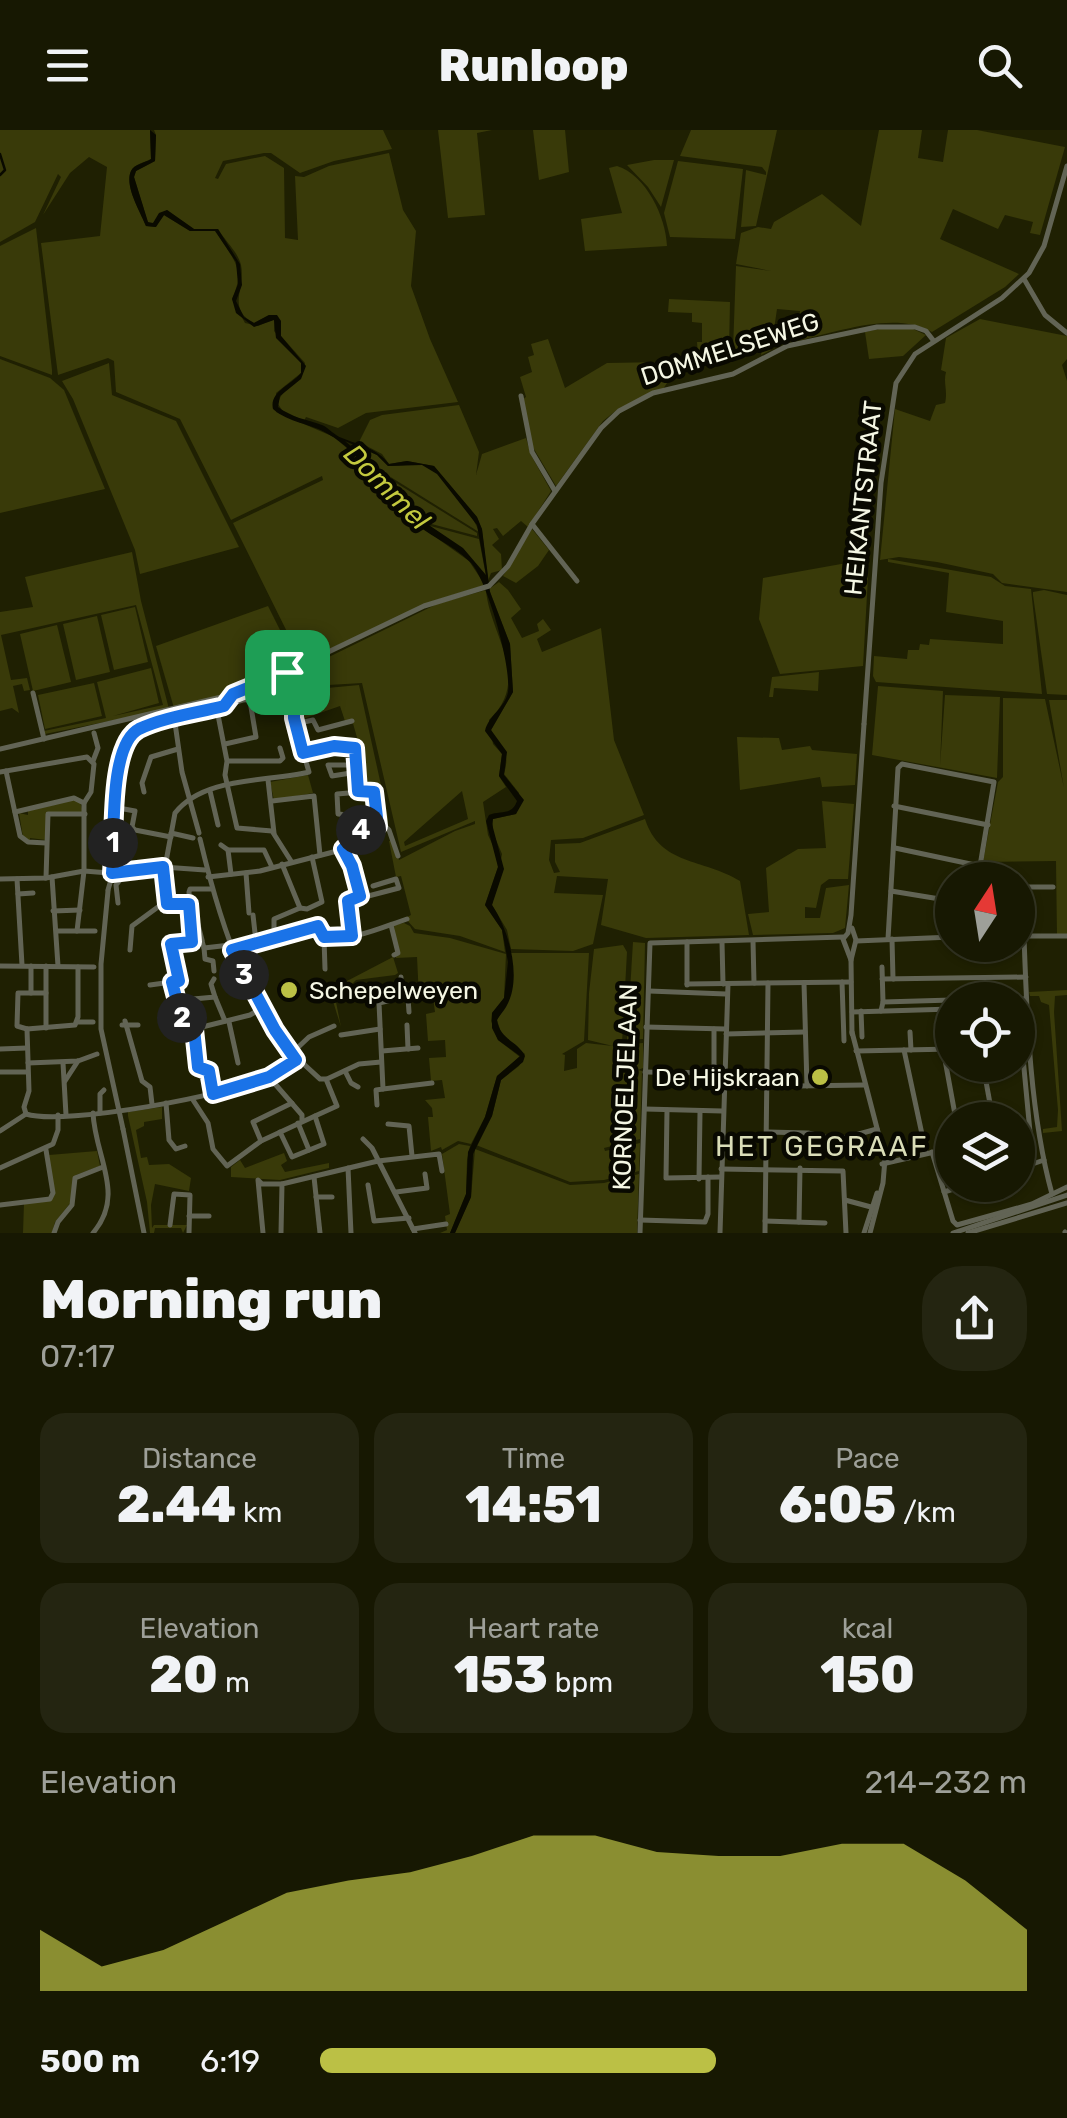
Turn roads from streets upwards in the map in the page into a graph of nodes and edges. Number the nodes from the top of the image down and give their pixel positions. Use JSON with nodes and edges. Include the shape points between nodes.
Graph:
{"nodes":[{"id":1,"x":1067,"y":166,"type":"edge"},
{"id":2,"x":1024,"y":279,"type":"junction"},
{"id":3,"x":1067,"y":333,"type":"edge"},
{"id":4,"x":934,"y":340,"type":"junction"},
{"id":5,"x":521,"y":396,"type":"dead end"},
{"id":6,"x":555,"y":491,"type":"junction"},
{"id":7,"x":532,"y":524,"type":"junction"},
{"id":8,"x":577,"y":581,"type":"dead end"},
{"id":9,"x":287,"y":672,"type":"junction"},
{"id":10,"x":33,"y":692,"type":"dead end"},
{"id":11,"x":233,"y":694,"type":"junction"},
{"id":12,"x":293,"y":694,"type":"junction"},
{"id":13,"x":224,"y":706,"type":"junction"},
{"id":14,"x":251,"y":707,"type":"dead end"},
{"id":15,"x":173,"y":710,"type":"junction"},
{"id":16,"x":218,"y":715,"type":"dead end"},
{"id":17,"x":175,"y":721,"type":"junction"},
{"id":18,"x":352,"y":722,"type":"dead end"},
{"id":19,"x":295,"y":724,"type":"junction"},
{"id":20,"x":94,"y":733,"type":"dead end"},
{"id":21,"x":44,"y":740,"type":"junction"},
{"id":22,"x":225,"y":744,"type":"junction"},
{"id":23,"x":280,"y":748,"type":"dead end"},
{"id":24,"x":0,"y":749,"type":"edge"},
{"id":25,"x":178,"y":749,"type":"junction"},
{"id":26,"x":303,"y":753,"type":"junction"},
{"id":27,"x":93,"y":761,"type":"junction"},
{"id":28,"x":228,"y":761,"type":"junction"},
{"id":29,"x":264,"y":762,"type":"junction"},
{"id":30,"x":357,"y":769,"type":"junction"},
{"id":31,"x":3,"y":772,"type":"edge"},
{"id":32,"x":266,"y":780,"type":"junction"},
{"id":33,"x":228,"y":786,"type":"junction"},
{"id":34,"x":210,"y":790,"type":"junction"},
{"id":35,"x":358,"y":791,"type":"junction"},
{"id":36,"x":144,"y":792,"type":"dead end"},
{"id":37,"x":190,"y":801,"type":"junction"},
{"id":38,"x":272,"y":801,"type":"junction"},
{"id":39,"x":84,"y":803,"type":"junction"},
{"id":40,"x":894,"y":806,"type":"junction"},
{"id":41,"x":124,"y":809,"type":"dead end"},
{"id":42,"x":14,"y":812,"type":"junction"},
{"id":43,"x":85,"y":814,"type":"junction"},
{"id":44,"x":348,"y":815,"type":"dead end"},
{"id":45,"x":218,"y":825,"type":"dead end"},
{"id":46,"x":988,"y":825,"type":"junction"},
{"id":47,"x":378,"y":826,"type":"junction"},
{"id":48,"x":274,"y":833,"type":"junction"},
{"id":49,"x":171,"y":835,"type":"junction"},
{"id":50,"x":197,"y":837,"type":"junction"},
{"id":51,"x":46,"y":843,"type":"junction"},
{"id":52,"x":221,"y":845,"type":"dead end"},
{"id":53,"x":894,"y":848,"type":"junction"},
{"id":54,"x":343,"y":849,"type":"junction"},
{"id":55,"x":228,"y":850,"type":"junction"},
{"id":56,"x":316,"y":856,"type":"junction"},
{"id":57,"x":398,"y":856,"type":"dead end"},
{"id":58,"x":291,"y":861,"type":"junction"},
{"id":59,"x":961,"y":862,"type":"edge"},
{"id":60,"x":981,"y":862,"type":"edge"},
{"id":61,"x":282,"y":863,"type":"junction"},
{"id":62,"x":164,"y":867,"type":"junction"},
{"id":63,"x":272,"y":867,"type":"junction"},
{"id":64,"x":84,"y":871,"type":"junction"},
{"id":65,"x":110,"y":873,"type":"junction"},
{"id":66,"x":246,"y":873,"type":"junction"},
{"id":67,"x":124,"y":874,"type":"junction"},
{"id":68,"x":207,"y":874,"type":"junction"},
{"id":69,"x":231,"y":874,"type":"junction"},
{"id":70,"x":49,"y":878,"type":"junction"},
{"id":71,"x":0,"y":879,"type":"edge"},
{"id":72,"x":17,"y":879,"type":"junction"},
{"id":73,"x":374,"y":886,"type":"dead end"},
{"id":74,"x":1035,"y":887,"type":"edge"},
{"id":75,"x":1053,"y":888,"type":"dead end"},
{"id":76,"x":211,"y":889,"type":"junction"},
{"id":77,"x":891,"y":891,"type":"junction"},
{"id":78,"x":32,"y":893,"type":"dead end"},
{"id":79,"x":18,"y":894,"type":"junction"},
{"id":80,"x":360,"y":896,"type":"junction"},
{"id":81,"x":935,"y":898,"type":"edge"},
{"id":82,"x":118,"y":903,"type":"dead end"},
{"id":83,"x":167,"y":904,"type":"junction"},
{"id":84,"x":189,"y":904,"type":"junction"},
{"id":85,"x":300,"y":908,"type":"junction"},
{"id":86,"x":80,"y":910,"type":"junction"},
{"id":87,"x":53,"y":911,"type":"junction"},
{"id":88,"x":407,"y":919,"type":"dead end"},
{"id":89,"x":190,"y":922,"type":"junction"},
{"id":90,"x":391,"y":925,"type":"junction"},
{"id":91,"x":58,"y":931,"type":"junction"},
{"id":92,"x":77,"y":931,"type":"junction"},
{"id":93,"x":95,"y":932,"type":"dead end"},
{"id":94,"x":352,"y":936,"type":"junction"},
{"id":95,"x":1035,"y":936,"type":"edge"},
{"id":96,"x":1067,"y":936,"type":"edge"},
{"id":97,"x":324,"y":937,"type":"junction"},
{"id":98,"x":274,"y":938,"type":"junction"},
{"id":99,"x":935,"y":938,"type":"edge"},
{"id":100,"x":848,"y":939,"type":"junction"},
{"id":101,"x":890,"y":939,"type":"junction"},
{"id":102,"x":753,"y":941,"type":"junction"},
{"id":103,"x":192,"y":942,"type":"junction"},
{"id":104,"x":686,"y":942,"type":"junction"},
{"id":105,"x":722,"y":942,"type":"junction"},
{"id":106,"x":256,"y":943,"type":"junction"},
{"id":107,"x":203,"y":944,"type":"junction"},
{"id":108,"x":231,"y":947,"type":"junction"},
{"id":109,"x":130,"y":950,"type":"dead end"},
{"id":110,"x":394,"y":955,"type":"dead end"},
{"id":111,"x":1024,"y":962,"type":"edge"},
{"id":112,"x":0,"y":966,"type":"edge"},
{"id":113,"x":22,"y":966,"type":"junction"},
{"id":114,"x":31,"y":966,"type":"junction"},
{"id":115,"x":46,"y":966,"type":"junction"},
{"id":116,"x":58,"y":966,"type":"junction"},
{"id":117,"x":94,"y":966,"type":"dead end"},
{"id":118,"x":78,"y":967,"type":"junction"},
{"id":119,"x":882,"y":967,"type":"dead end"},
{"id":120,"x":326,"y":969,"type":"dead end"},
{"id":121,"x":400,"y":976,"type":"dead end"},
{"id":122,"x":1026,"y":977,"type":"junction"},
{"id":123,"x":882,"y":979,"type":"junction"},
{"id":124,"x":893,"y":979,"type":"junction"},
{"id":125,"x":176,"y":982,"type":"junction"},
{"id":126,"x":804,"y":982,"type":"junction"},
{"id":127,"x":842,"y":982,"type":"junction"},
{"id":128,"x":851,"y":982,"type":"junction"},
{"id":129,"x":1026,"y":982,"type":"edge"},
{"id":130,"x":754,"y":983,"type":"junction"},
{"id":131,"x":768,"y":983,"type":"junction"},
{"id":132,"x":687,"y":984,"type":"junction"},
{"id":133,"x":725,"y":984,"type":"junction"},
{"id":134,"x":150,"y":985,"type":"dead end"},
{"id":135,"x":649,"y":992,"type":"junction"},
{"id":136,"x":31,"y":993,"type":"junction"},
{"id":137,"x":46,"y":993,"type":"junction"},
{"id":138,"x":687,"y":993,"type":"junction"},
{"id":139,"x":727,"y":994,"type":"junction"},
{"id":140,"x":215,"y":997,"type":"junction"},
{"id":141,"x":400,"y":998,"type":"junction"},
{"id":142,"x":935,"y":1000,"type":"edge"},
{"id":143,"x":883,"y":1002,"type":"junction"},
{"id":144,"x":178,"y":1004,"type":"junction"},
{"id":145,"x":262,"y":1008,"type":"junction"},
{"id":146,"x":935,"y":1009,"type":"edge"},
{"id":147,"x":881,"y":1011,"type":"junction"},
{"id":148,"x":409,"y":1012,"type":"dead end"},
{"id":149,"x":852,"y":1012,"type":"junction"},
{"id":150,"x":862,"y":1012,"type":"junction"},
{"id":151,"x":77,"y":1022,"type":"junction"},
{"id":152,"x":93,"y":1022,"type":"dead end"},
{"id":153,"x":227,"y":1022,"type":"junction"},
{"id":154,"x":129,"y":1024,"type":"dead end"},
{"id":155,"x":407,"y":1025,"type":"dead end"},
{"id":156,"x":334,"y":1026,"type":"dead end"},
{"id":157,"x":646,"y":1027,"type":"junction"},
{"id":158,"x":46,"y":1028,"type":"junction"},
{"id":159,"x":28,"y":1029,"type":"junction"},
{"id":160,"x":194,"y":1029,"type":"junction"},
{"id":161,"x":380,"y":1029,"type":"junction"},
{"id":162,"x":714,"y":1029,"type":"junction"},
{"id":163,"x":726,"y":1032,"type":"junction"},
{"id":164,"x":806,"y":1032,"type":"junction"},
{"id":165,"x":910,"y":1032,"type":"dead end"},
{"id":166,"x":767,"y":1033,"type":"junction"},
{"id":167,"x":341,"y":1035,"type":"dead end"},
{"id":168,"x":862,"y":1037,"type":"dead end"},
{"id":169,"x":844,"y":1040,"type":"dead end"},
{"id":170,"x":27,"y":1048,"type":"junction"},
{"id":171,"x":418,"y":1048,"type":"dead end"},
{"id":172,"x":0,"y":1049,"type":"edge"},
{"id":173,"x":408,"y":1049,"type":"junction"},
{"id":174,"x":935,"y":1049,"type":"edge"},
{"id":175,"x":908,"y":1050,"type":"junction"},
{"id":176,"x":382,"y":1051,"type":"junction"},
{"id":177,"x":854,"y":1051,"type":"junction"},
{"id":178,"x":97,"y":1054,"type":"dead end"},
{"id":179,"x":294,"y":1056,"type":"junction"},
{"id":180,"x":78,"y":1061,"type":"junction"},
{"id":181,"x":63,"y":1062,"type":"junction"},
{"id":182,"x":381,"y":1062,"type":"junction"},
{"id":183,"x":238,"y":1063,"type":"dead end"},
{"id":184,"x":28,"y":1064,"type":"junction"},
{"id":185,"x":345,"y":1071,"type":"junction"},
{"id":186,"x":0,"y":1072,"type":"edge"},
{"id":187,"x":28,"y":1072,"type":"junction"},
{"id":188,"x":645,"y":1072,"type":"junction"},
{"id":189,"x":269,"y":1077,"type":"junction"},
{"id":190,"x":326,"y":1079,"type":"junction"},
{"id":191,"x":1034,"y":1082,"type":"edge"},
{"id":192,"x":432,"y":1083,"type":"dead end"},
{"id":193,"x":64,"y":1084,"type":"junction"},
{"id":194,"x":864,"y":1085,"type":"junction"},
{"id":195,"x":358,"y":1086,"type":"dead end"},
{"id":196,"x":807,"y":1086,"type":"junction"},
{"id":197,"x":724,"y":1087,"type":"junction"},
{"id":198,"x":768,"y":1087,"type":"junction"},
{"id":199,"x":383,"y":1089,"type":"junction"},
{"id":200,"x":104,"y":1090,"type":"dead end"},
{"id":201,"x":213,"y":1094,"type":"junction"},
{"id":202,"x":193,"y":1100,"type":"junction"},
{"id":203,"x":166,"y":1103,"type":"junction"},
{"id":204,"x":292,"y":1103,"type":"junction"},
{"id":205,"x":152,"y":1104,"type":"junction"},
{"id":206,"x":377,"y":1104,"type":"dead end"},
{"id":207,"x":644,"y":1109,"type":"junction"},
{"id":208,"x":666,"y":1110,"type":"junction"},
{"id":209,"x":119,"y":1111,"type":"junction"},
{"id":210,"x":700,"y":1111,"type":"junction"},
{"id":211,"x":723,"y":1111,"type":"junction"},
{"id":212,"x":97,"y":1113,"type":"junction"},
{"id":213,"x":26,"y":1114,"type":"junction"},
{"id":214,"x":62,"y":1115,"type":"junction"},
{"id":215,"x":315,"y":1116,"type":"junction"},
{"id":216,"x":300,"y":1121,"type":"junction"},
{"id":217,"x":388,"y":1124,"type":"dead end"},
{"id":218,"x":877,"y":1129,"type":"junction"},
{"id":219,"x":1040,"y":1129,"type":"junction"},
{"id":220,"x":1035,"y":1130,"type":"edge"},
{"id":221,"x":0,"y":1131,"type":"edge"},
{"id":222,"x":280,"y":1132,"type":"junction"},
{"id":223,"x":768,"y":1132,"type":"junction"},
{"id":224,"x":363,"y":1139,"type":"dead end"},
{"id":225,"x":262,"y":1141,"type":"junction"},
{"id":226,"x":185,"y":1146,"type":"dead end"},
{"id":227,"x":46,"y":1150,"type":"junction"},
{"id":228,"x":309,"y":1150,"type":"junction"},
{"id":229,"x":935,"y":1152,"type":"edge"},
{"id":230,"x":929,"y":1153,"type":"junction"},
{"id":231,"x":412,"y":1156,"type":"junction"},
{"id":232,"x":1044,"y":1160,"type":"junction"},
{"id":233,"x":378,"y":1161,"type":"junction"},
{"id":234,"x":1035,"y":1163,"type":"edge"},
{"id":235,"x":885,"y":1164,"type":"junction"},
{"id":236,"x":103,"y":1167,"type":"junction"},
{"id":237,"x":0,"y":1168,"type":"edge"},
{"id":238,"x":348,"y":1168,"type":"junction"},
{"id":239,"x":800,"y":1168,"type":"junction"},
{"id":240,"x":766,"y":1169,"type":"junction"},
{"id":241,"x":935,"y":1169,"type":"edge"},
{"id":242,"x":442,"y":1171,"type":"dead end"},
{"id":243,"x":721,"y":1173,"type":"junction"},
{"id":244,"x":425,"y":1174,"type":"dead end"},
{"id":245,"x":314,"y":1176,"type":"junction"},
{"id":246,"x":708,"y":1177,"type":"junction"},
{"id":247,"x":699,"y":1178,"type":"junction"},
{"id":248,"x":282,"y":1184,"type":"junction"},
{"id":249,"x":368,"y":1184,"type":"dead end"},
{"id":250,"x":1067,"y":1191,"type":"edge"},
{"id":251,"x":396,"y":1192,"type":"junction"},
{"id":252,"x":1055,"y":1196,"type":"junction"},
{"id":253,"x":316,"y":1197,"type":"junction"},
{"id":254,"x":332,"y":1197,"type":"dead end"},
{"id":255,"x":845,"y":1200,"type":"junction"},
{"id":256,"x":947,"y":1202,"type":"edge"},
{"id":257,"x":1067,"y":1203,"type":"edge"},
{"id":258,"x":0,"y":1205,"type":"edge"},
{"id":259,"x":873,"y":1208,"type":"junction"},
{"id":260,"x":189,"y":1216,"type":"junction"},
{"id":261,"x":209,"y":1216,"type":"dead end"},
{"id":262,"x":408,"y":1218,"type":"junction"},
{"id":263,"x":640,"y":1220,"type":"junction"},
{"id":264,"x":766,"y":1222,"type":"junction"},
{"id":265,"x":799,"y":1222,"type":"junction"},
{"id":266,"x":825,"y":1223,"type":"dead end"},
{"id":267,"x":446,"y":1224,"type":"dead end"},
{"id":268,"x":170,"y":1225,"type":"dead end"},
{"id":269,"x":955,"y":1230,"type":"edge"},
{"id":270,"x":414,"y":1231,"type":"edge"},
{"id":271,"x":54,"y":1233,"type":"edge"},
{"id":272,"x":93,"y":1233,"type":"edge"},
{"id":273,"x":142,"y":1233,"type":"edge"},
{"id":274,"x":189,"y":1233,"type":"edge"},
{"id":275,"x":262,"y":1233,"type":"edge"},
{"id":276,"x":281,"y":1233,"type":"edge"},
{"id":277,"x":320,"y":1233,"type":"edge"},
{"id":278,"x":350,"y":1233,"type":"edge"},
{"id":279,"x":640,"y":1233,"type":"edge"},
{"id":280,"x":720,"y":1233,"type":"edge"},
{"id":281,"x":765,"y":1233,"type":"edge"},
{"id":282,"x":846,"y":1233,"type":"edge"},
{"id":283,"x":867,"y":1233,"type":"edge"},
{"id":284,"x":968,"y":1233,"type":"edge"}],
"edges":[{"from":1,"to":2,"type":"street","name":"HEIKANTSTRAAT","via":[[1044,246]]},
{"from":2,"to":3,"type":"street","via":[[1045,315]]},
{"from":2,"to":4,"type":"street","name":"HEIKANTSTRAAT"},
{"from":4,"to":6,"type":"street","name":"DOMMELSEWEG","via":[[915,327],[878,326],[787,346],[733,374],[653,393],[610,417]]},
{"from":4,"to":100,"type":"street","name":"HEIKANTSTRAAT","via":[[904,366],[890,408]]},
{"from":5,"to":6,"type":"street","via":[[532,452]]},
{"from":6,"to":7,"type":"street","name":"DOMMELSEWEG"},
{"from":7,"to":8,"type":"street"},
{"from":7,"to":9,"type":"street","name":"DOMMELSEWEG","via":[[487,587],[436,600]]},
{"from":9,"to":11,"type":"street","name":"DOMMELSEWEG"},
{"from":9,"to":12,"type":"street"},
{"from":10,"to":21,"type":"street"},
{"from":11,"to":13,"type":"street"},
{"from":11,"to":15,"type":"street","name":"DOMMELSEWEG"},
{"from":12,"to":13,"type":"street"},
{"from":12,"to":19,"type":"street"},
{"from":13,"to":17,"type":"street"},
{"from":14,"to":22,"type":"street","via":[[256,738]]},
{"from":15,"to":17,"type":"street"},
{"from":15,"to":21,"type":"street","name":"DOMMELSEWEG"},
{"from":16,"to":22,"type":"street"},
{"from":17,"to":25,"type":"street"},
{"from":17,"to":65,"type":"street","via":[[136,730],[123,746]]},
{"from":18,"to":19,"type":"street","via":[[318,730],[314,720]]},
{"from":19,"to":26,"type":"street"},
{"from":20,"to":27,"type":"street"},
{"from":21,"to":24,"type":"street","name":"DOMMELSEWEG"},
{"from":22,"to":28,"type":"street"},
{"from":23,"to":29,"type":"street","via":[[282,760]]},
{"from":25,"to":36,"type":"street","via":[[150,757]]},
{"from":25,"to":37,"type":"street"},
{"from":26,"to":30,"type":"street","via":[[355,748]]},
{"from":26,"to":32,"type":"street","via":[[309,772]]},
{"from":27,"to":31,"type":"street","via":[[82,757]]},
{"from":27,"to":39,"type":"street"},
{"from":28,"to":29,"type":"street"},
{"from":28,"to":33,"type":"street"},
{"from":29,"to":32,"type":"street"},
{"from":30,"to":30,"type":"street","via":[[328,765],[332,776]]},
{"from":30,"to":35,"type":"street"},
{"from":31,"to":42,"type":"street"},
{"from":32,"to":33,"type":"street"},
{"from":32,"to":38,"type":"street"},
{"from":33,"to":34,"type":"street"},
{"from":33,"to":48,"type":"street","via":[[238,828]]},
{"from":34,"to":37,"type":"street"},
{"from":34,"to":45,"type":"street"},
{"from":35,"to":44,"type":"street","via":[[337,794],[338,814]]},
{"from":35,"to":47,"type":"street","via":[[374,792]]},
{"from":37,"to":49,"type":"street","via":[[177,809]]},
{"from":37,"to":50,"type":"street"},
{"from":38,"to":48,"type":"street"},
{"from":38,"to":56,"type":"street","via":[[314,796]]},
{"from":39,"to":42,"type":"street","via":[[74,798]]},
{"from":39,"to":43,"type":"street"},
{"from":40,"to":46,"type":"street"},
{"from":40,"to":46,"type":"street","via":[[902,764],[994,782]]},
{"from":40,"to":53,"type":"street"},
{"from":41,"to":49,"type":"street","via":[[134,811],[136,830]]},
{"from":42,"to":51,"type":"street","via":[[23,840]]},
{"from":43,"to":51,"type":"street","via":[[48,814]]},
{"from":43,"to":64,"type":"street"},
{"from":46,"to":60,"type":"street"},
{"from":47,"to":54,"type":"street","via":[[360,830]]},
{"from":47,"to":57,"type":"street","via":[[389,830]]},
{"from":48,"to":58,"type":"street"},
{"from":49,"to":50,"type":"street"},
{"from":49,"to":62,"type":"street"},
{"from":50,"to":68,"type":"street"},
{"from":51,"to":70,"type":"street"},
{"from":52,"to":55,"type":"street"},
{"from":53,"to":59,"type":"street"},
{"from":53,"to":77,"type":"street"},
{"from":54,"to":56,"type":"street"},
{"from":54,"to":80,"type":"street"},
{"from":55,"to":63,"type":"street","via":[[264,850]]},
{"from":55,"to":69,"type":"street"},
{"from":56,"to":58,"type":"street"},
{"from":56,"to":85,"type":"street","via":[[322,902]]},
{"from":58,"to":61,"type":"street"},
{"from":61,"to":63,"type":"street"},
{"from":61,"to":85,"type":"street"},
{"from":62,"to":67,"type":"street"},
{"from":62,"to":68,"type":"street"},
{"from":62,"to":83,"type":"street"},
{"from":63,"to":66,"type":"street"},
{"from":64,"to":65,"type":"street"},
{"from":64,"to":70,"type":"street"},
{"from":64,"to":86,"type":"street"},
{"from":65,"to":67,"type":"street"},
{"from":65,"to":209,"type":"street","via":[[103,1038]]},
{"from":66,"to":69,"type":"street"},
{"from":66,"to":106,"type":"street"},
{"from":67,"to":82,"type":"street","via":[[116,886]]},
{"from":68,"to":69,"type":"street"},
{"from":68,"to":76,"type":"street"},
{"from":70,"to":72,"type":"street"},
{"from":70,"to":87,"type":"street"},
{"from":71,"to":72,"type":"street"},
{"from":72,"to":79,"type":"street"},
{"from":73,"to":80,"type":"street","via":[[396,879],[399,888]]},
{"from":74,"to":75,"type":"street"},
{"from":76,"to":84,"type":"street","via":[[190,889]]},
{"from":76,"to":108,"type":"street"},
{"from":77,"to":81,"type":"street"},
{"from":77,"to":101,"type":"street"},
{"from":78,"to":79,"type":"street"},
{"from":79,"to":113,"type":"street"},
{"from":80,"to":94,"type":"street","via":[[348,901]]},
{"from":83,"to":84,"type":"street"},
{"from":83,"to":109,"type":"street","via":[[132,926]]},
{"from":84,"to":89,"type":"street"},
{"from":85,"to":98,"type":"street","via":[[274,918]]},
{"from":86,"to":87,"type":"street"},
{"from":86,"to":92,"type":"street"},
{"from":87,"to":91,"type":"street"},
{"from":88,"to":90,"type":"street"},
{"from":89,"to":103,"type":"street"},
{"from":89,"to":107,"type":"street","via":[[197,922]]},
{"from":90,"to":94,"type":"street"},
{"from":90,"to":110,"type":"street"},
{"from":91,"to":92,"type":"street"},
{"from":91,"to":116,"type":"street"},
{"from":92,"to":93,"type":"street"},
{"from":94,"to":97,"type":"street"},
{"from":95,"to":96,"type":"street"},
{"from":97,"to":98,"type":"street","via":[[318,926]]},
{"from":97,"to":120,"type":"street"},
{"from":98,"to":106,"type":"street"},
{"from":99,"to":101,"type":"street"},
{"from":100,"to":101,"type":"street"},
{"from":100,"to":102,"type":"street"},
{"from":100,"to":128,"type":"street","name":"HEIKANTSTRAAT"},
{"from":101,"to":124,"type":"street"},
{"from":102,"to":105,"type":"street"},
{"from":102,"to":130,"type":"street"},
{"from":103,"to":107,"type":"street"},
{"from":103,"to":125,"type":"street","via":[[171,944]]},
{"from":104,"to":105,"type":"street"},
{"from":104,"to":132,"type":"street"},
{"from":104,"to":135,"type":"street","name":"KORNOELJELAAN","via":[[650,943]]},
{"from":105,"to":133,"type":"street"},
{"from":106,"to":108,"type":"street"},
{"from":107,"to":108,"type":"street"},
{"from":107,"to":140,"type":"street","via":[[205,959],[213,961]]},
{"from":108,"to":145,"type":"street"},
{"from":111,"to":122,"type":"street"},
{"from":112,"to":113,"type":"street"},
{"from":113,"to":114,"type":"street"},
{"from":114,"to":115,"type":"street"},
{"from":114,"to":136,"type":"street"},
{"from":115,"to":116,"type":"street"},
{"from":115,"to":137,"type":"street"},
{"from":116,"to":118,"type":"street"},
{"from":117,"to":118,"type":"street"},
{"from":118,"to":151,"type":"street"},
{"from":119,"to":123,"type":"street"},
{"from":121,"to":141,"type":"street"},
{"from":122,"to":124,"type":"street"},
{"from":122,"to":129,"type":"street"},
{"from":123,"to":124,"type":"street"},
{"from":123,"to":143,"type":"street"},
{"from":125,"to":134,"type":"street"},
{"from":125,"to":144,"type":"street"},
{"from":126,"to":127,"type":"street"},
{"from":126,"to":131,"type":"street"},
{"from":126,"to":164,"type":"street"},
{"from":127,"to":128,"type":"street"},
{"from":127,"to":169,"type":"street"},
{"from":128,"to":149,"type":"street","name":"HEIKANTSTRAAT"},
{"from":130,"to":131,"type":"street"},
{"from":130,"to":133,"type":"street"},
{"from":131,"to":166,"type":"street"},
{"from":132,"to":133,"type":"street"},
{"from":132,"to":138,"type":"street"},
{"from":133,"to":139,"type":"street"},
{"from":135,"to":138,"type":"street"},
{"from":135,"to":157,"type":"street","name":"KORNOELJELAAN"},
{"from":136,"to":137,"type":"street"},
{"from":136,"to":159,"type":"street","via":[[18,993],[17,999],[17,1026]]},
{"from":137,"to":158,"type":"street"},
{"from":138,"to":139,"type":"street"},
{"from":139,"to":163,"type":"street"},
{"from":140,"to":144,"type":"street"},
{"from":140,"to":153,"type":"street"},
{"from":141,"to":148,"type":"street","via":[[408,998]]},
{"from":141,"to":161,"type":"street","via":[[381,1000]]},
{"from":142,"to":143,"type":"street"},
{"from":143,"to":147,"type":"street"},
{"from":144,"to":160,"type":"street","via":[[184,1024]]},
{"from":145,"to":153,"type":"street"},
{"from":145,"to":179,"type":"street"},
{"from":146,"to":147,"type":"street"},
{"from":147,"to":150,"type":"street"},
{"from":149,"to":150,"type":"street"},
{"from":149,"to":177,"type":"street","name":"HEIKANTSTRAAT"},
{"from":150,"to":168,"type":"street"},
{"from":151,"to":152,"type":"street"},
{"from":151,"to":158,"type":"street"},
{"from":153,"to":160,"type":"street"},
{"from":153,"to":183,"type":"street"},
{"from":154,"to":205,"type":"street"},
{"from":155,"to":173,"type":"street"},
{"from":156,"to":179,"type":"street","via":[[308,1037]]},
{"from":157,"to":162,"type":"street"},
{"from":157,"to":188,"type":"street","name":"KORNOELJELAAN"},
{"from":158,"to":159,"type":"street"},
{"from":159,"to":170,"type":"street"},
{"from":160,"to":201,"type":"street","via":[[198,1067],[209,1071]]},
{"from":161,"to":167,"type":"street"},
{"from":161,"to":176,"type":"street"},
{"from":162,"to":163,"type":"street"},
{"from":162,"to":188,"type":"street","via":[[714,1073]]},
{"from":163,"to":166,"type":"street"},
{"from":163,"to":197,"type":"street"},
{"from":164,"to":166,"type":"street"},
{"from":164,"to":196,"type":"street"},
{"from":165,"to":175,"type":"street"},
{"from":166,"to":198,"type":"street"},
{"from":170,"to":172,"type":"street"},
{"from":170,"to":184,"type":"street"},
{"from":171,"to":173,"type":"street"},
{"from":173,"to":176,"type":"street"},
{"from":174,"to":175,"type":"street"},
{"from":175,"to":177,"type":"street"},
{"from":175,"to":230,"type":"street"},
{"from":176,"to":182,"type":"street"},
{"from":177,"to":194,"type":"street"},
{"from":178,"to":180,"type":"street"},
{"from":179,"to":189,"type":"street"},
{"from":179,"to":190,"type":"street"},
{"from":180,"to":181,"type":"street"},
{"from":180,"to":193,"type":"street"},
{"from":181,"to":184,"type":"street"},
{"from":181,"to":193,"type":"street"},
{"from":182,"to":185,"type":"street"},
{"from":182,"to":199,"type":"street"},
{"from":184,"to":187,"type":"street"},
{"from":185,"to":190,"type":"street"},
{"from":185,"to":195,"type":"street"},
{"from":186,"to":187,"type":"street"},
{"from":187,"to":213,"type":"street"},
{"from":188,"to":207,"type":"street","name":"KORNOELJELAAN"},
{"from":189,"to":201,"type":"street"},
{"from":189,"to":204,"type":"street"},
{"from":190,"to":215,"type":"street","via":[[337,1106]]},
{"from":191,"to":219,"type":"street"},
{"from":192,"to":199,"type":"street"},
{"from":193,"to":214,"type":"street"},
{"from":194,"to":196,"type":"street"},
{"from":194,"to":218,"type":"street"},
{"from":196,"to":198,"type":"street"},
{"from":197,"to":198,"type":"street"},
{"from":197,"to":211,"type":"street"},
{"from":198,"to":223,"type":"street"},
{"from":199,"to":206,"type":"street","via":[[376,1090]]},
{"from":200,"to":212,"type":"street"},
{"from":201,"to":202,"type":"street"},
{"from":202,"to":203,"type":"street"},
{"from":202,"to":225,"type":"street","via":[[225,1166]]},
{"from":203,"to":205,"type":"street"},
{"from":203,"to":226,"type":"street","via":[[169,1140],[176,1149]]},
{"from":204,"to":216,"type":"street"},
{"from":204,"to":225,"type":"street","via":[[252,1122]]},
{"from":205,"to":209,"type":"street"},
{"from":207,"to":208,"type":"street"},
{"from":207,"to":263,"type":"street","name":"KORNOELJELAAN"},
{"from":208,"to":210,"type":"street"},
{"from":208,"to":247,"type":"street","via":[[665,1176]]},
{"from":209,"to":212,"type":"street"},
{"from":209,"to":273,"type":"street"},
{"from":210,"to":211,"type":"street"},
{"from":210,"to":247,"type":"street"},
{"from":211,"to":243,"type":"street"},
{"from":212,"to":214,"type":"street"},
{"from":212,"to":236,"type":"street"},
{"from":213,"to":214,"type":"street"},
{"from":213,"to":221,"type":"street"},
{"from":214,"to":227,"type":"street"},
{"from":215,"to":216,"type":"street"},
{"from":215,"to":228,"type":"street","via":[[326,1143]]},
{"from":216,"to":222,"type":"street"},
{"from":216,"to":228,"type":"street"},
{"from":217,"to":231,"type":"street","via":[[409,1126]]},
{"from":218,"to":223,"type":"street","via":[[837,1140]]},
{"from":218,"to":235,"type":"street"},
{"from":219,"to":220,"type":"street"},
{"from":219,"to":232,"type":"street"},
{"from":222,"to":225,"type":"street"},
{"from":222,"to":228,"type":"street","via":[[292,1157]]},
{"from":223,"to":240,"type":"street"},
{"from":224,"to":233,"type":"street"},
{"from":227,"to":237,"type":"street"},
{"from":227,"to":258,"type":"street","via":[[50,1199]]},
{"from":229,"to":230,"type":"street"},
{"from":230,"to":235,"type":"street"},
{"from":230,"to":241,"type":"street"},
{"from":231,"to":233,"type":"street"},
{"from":231,"to":242,"type":"street","via":[[440,1154]]},
{"from":232,"to":234,"type":"street"},
{"from":232,"to":252,"type":"street"},
{"from":233,"to":238,"type":"street"},
{"from":233,"to":251,"type":"street"},
{"from":235,"to":259,"type":"street"},
{"from":236,"to":271,"type":"street","via":[[75,1178],[72,1205]]},
{"from":236,"to":272,"type":"street","via":[[110,1203]]},
{"from":238,"to":245,"type":"street"},
{"from":238,"to":278,"type":"street"},
{"from":239,"to":240,"type":"street"},
{"from":239,"to":255,"type":"street","via":[[843,1171]]},
{"from":239,"to":265,"type":"street"},
{"from":240,"to":243,"type":"street"},
{"from":240,"to":264,"type":"street"},
{"from":243,"to":246,"type":"street"},
{"from":243,"to":280,"type":"street"},
{"from":244,"to":251,"type":"street","via":[[427,1188]]},
{"from":245,"to":248,"type":"street"},
{"from":245,"to":253,"type":"street"},
{"from":246,"to":247,"type":"street"},
{"from":246,"to":263,"type":"street","via":[[708,1219]]},
{"from":248,"to":275,"type":"street","via":[[258,1180]]},
{"from":248,"to":276,"type":"street"},
{"from":249,"to":262,"type":"street","via":[[372,1220]]},
{"from":250,"to":252,"type":"street"},
{"from":251,"to":262,"type":"street"},
{"from":252,"to":269,"type":"street"},
{"from":253,"to":254,"type":"street"},
{"from":253,"to":277,"type":"street"},
{"from":255,"to":259,"type":"street"},
{"from":255,"to":282,"type":"street"},
{"from":256,"to":269,"type":"street"},
{"from":257,"to":284,"type":"street"},
{"from":259,"to":283,"type":"street"},
{"from":260,"to":261,"type":"street"},
{"from":260,"to":268,"type":"street","via":[[190,1195],[174,1194]]},
{"from":260,"to":274,"type":"street"},
{"from":262,"to":270,"type":"street"},
{"from":263,"to":279,"type":"street","name":"KORNOELJELAAN"},
{"from":264,"to":265,"type":"street"},
{"from":264,"to":281,"type":"street"},
{"from":265,"to":266,"type":"street"},
{"from":267,"to":270,"type":"street"}]}
